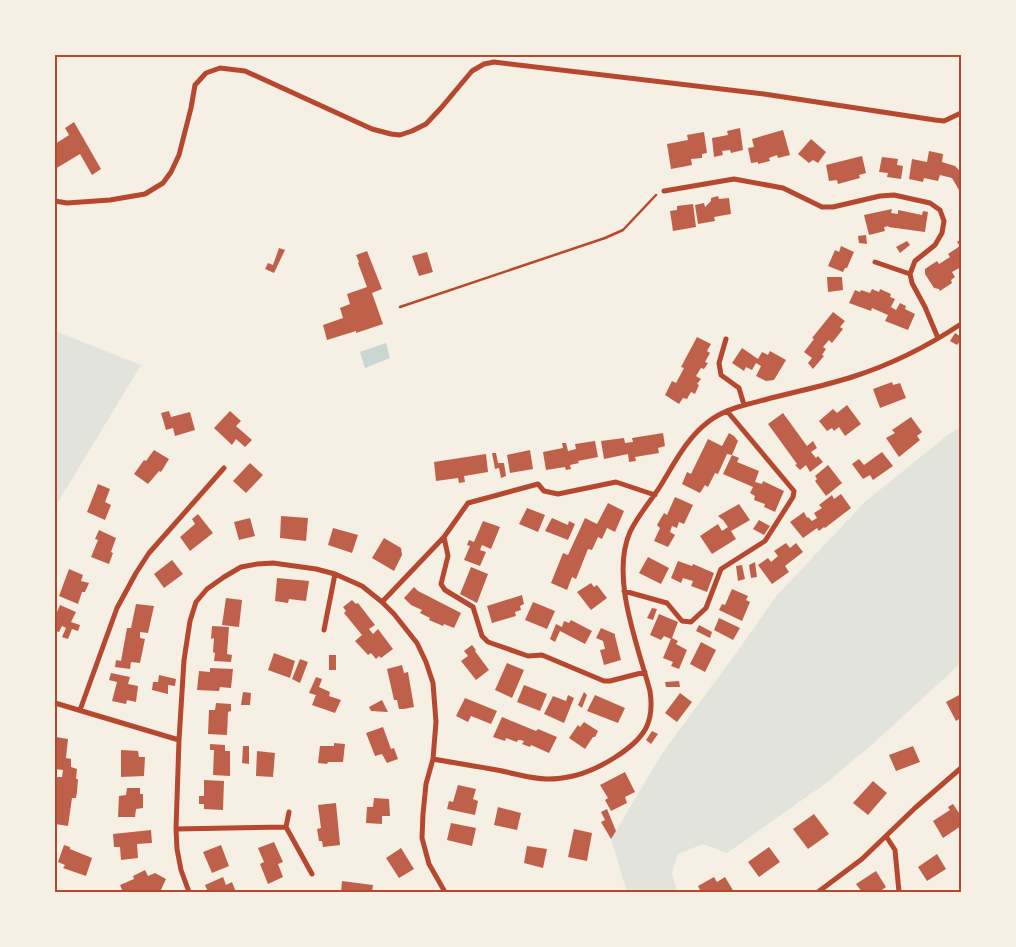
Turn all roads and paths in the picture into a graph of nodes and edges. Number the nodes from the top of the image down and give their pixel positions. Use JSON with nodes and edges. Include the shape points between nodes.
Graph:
{"nodes":[{"id":1,"x":961,"y":113,"type":"edge"},
{"id":2,"x":664,"y":191,"type":"joint"},
{"id":3,"x":55,"y":201,"type":"edge"},
{"id":4,"x":875,"y":262,"type":"dead end"},
{"id":5,"x":910,"y":274,"type":"junction"},
{"id":6,"x":400,"y":307,"type":"dead end"},
{"id":7,"x":961,"y":324,"type":"edge"},
{"id":8,"x":938,"y":338,"type":"junction"},
{"id":9,"x":726,"y":339,"type":"dead end"},
{"id":10,"x":744,"y":405,"type":"junction"},
{"id":11,"x":727,"y":411,"type":"junction"},
{"id":12,"x":224,"y":468,"type":"dead end"},
{"id":13,"x":654,"y":496,"type":"junction"},
{"id":14,"x":444,"y":537,"type":"junction"},
{"id":15,"x":335,"y":574,"type":"junction"},
{"id":16,"x":624,"y":591,"type":"junction"},
{"id":17,"x":382,"y":602,"type":"junction"},
{"id":18,"x":324,"y":630,"type":"dead end"},
{"id":19,"x":645,"y":672,"type":"junction"},
{"id":20,"x":55,"y":703,"type":"edge"},
{"id":21,"x":80,"y":710,"type":"junction"},
{"id":22,"x":179,"y":740,"type":"junction"},
{"id":23,"x":433,"y":759,"type":"junction"},
{"id":24,"x":961,"y":768,"type":"edge"},
{"id":25,"x":289,"y":812,"type":"dead end"},
{"id":26,"x":286,"y":827,"type":"junction"},
{"id":27,"x":176,"y":829,"type":"junction"},
{"id":28,"x":886,"y":836,"type":"junction"},
{"id":29,"x":312,"y":874,"type":"dead end"},
{"id":30,"x":189,"y":892,"type":"edge"},
{"id":31,"x":445,"y":892,"type":"edge"},
{"id":32,"x":818,"y":892,"type":"edge"},
{"id":33,"x":899,"y":892,"type":"edge"}],
"edges":[{"from":1,"to":3,"type":"street","via":[[944,121],[764,94],[494,62],[472,71],[426,124],[400,135],[372,128],[245,71],[220,68],[206,72],[195,85],[179,155],[163,183],[145,194],[110,200]]},
{"from":2,"to":5,"type":"street","via":[[734,179],[784,188],[822,207],[894,195],[930,203],[940,210],[944,221],[942,233],[935,245],[915,261]]},
{"from":2,"to":6,"type":"path","via":[[623,230],[605,238]]},
{"from":4,"to":5,"type":"street"},
{"from":5,"to":8,"type":"street"},
{"from":7,"to":8,"type":"street"},
{"from":8,"to":10,"type":"street","via":[[852,377]]},
{"from":9,"to":10,"type":"street","via":[[719,362],[721,375],[739,388]]},
{"from":10,"to":11,"type":"street"},
{"from":11,"to":13,"type":"street","via":[[697,431]]},
{"from":11,"to":16,"type":"street","via":[[794,491],[793,497],[765,542],[721,569],[706,608],[691,622],[682,620],[666,603]]},
{"from":12,"to":21,"type":"street","via":[[149,553],[136,573],[118,608]]},
{"from":13,"to":14,"type":"street","via":[[616,482],[558,494],[544,491],[538,484],[468,503]]},
{"from":13,"to":16,"type":"street","via":[[626,542]]},
{"from":14,"to":17,"type":"street"},
{"from":14,"to":19,"type":"street","via":[[448,556],[441,584],[445,590],[473,607],[482,636],[488,642],[528,656],[542,655],[604,681]]},
{"from":15,"to":17,"type":"street","via":[[362,586]]},
{"from":15,"to":18,"type":"street"},
{"from":15,"to":22,"type":"street","via":[[282,564],[257,564],[241,568],[207,589],[196,602],[190,621]]},
{"from":16,"to":19,"type":"street"},
{"from":17,"to":23,"type":"street","via":[[417,643],[433,682],[436,722]]},
{"from":19,"to":23,"type":"street","via":[[652,701],[645,729],[630,747],[596,768],[572,777],[539,779]]},
{"from":20,"to":21,"type":"street"},
{"from":21,"to":22,"type":"street"},
{"from":22,"to":27,"type":"street"},
{"from":23,"to":31,"type":"street","via":[[426,784],[422,838],[429,864]]},
{"from":24,"to":28,"type":"street"},
{"from":25,"to":26,"type":"street"},
{"from":26,"to":27,"type":"street"},
{"from":26,"to":29,"type":"street"},
{"from":27,"to":30,"type":"street","via":[[181,870]]},
{"from":28,"to":32,"type":"street"},
{"from":28,"to":33,"type":"street","via":[[895,850]]}]}
